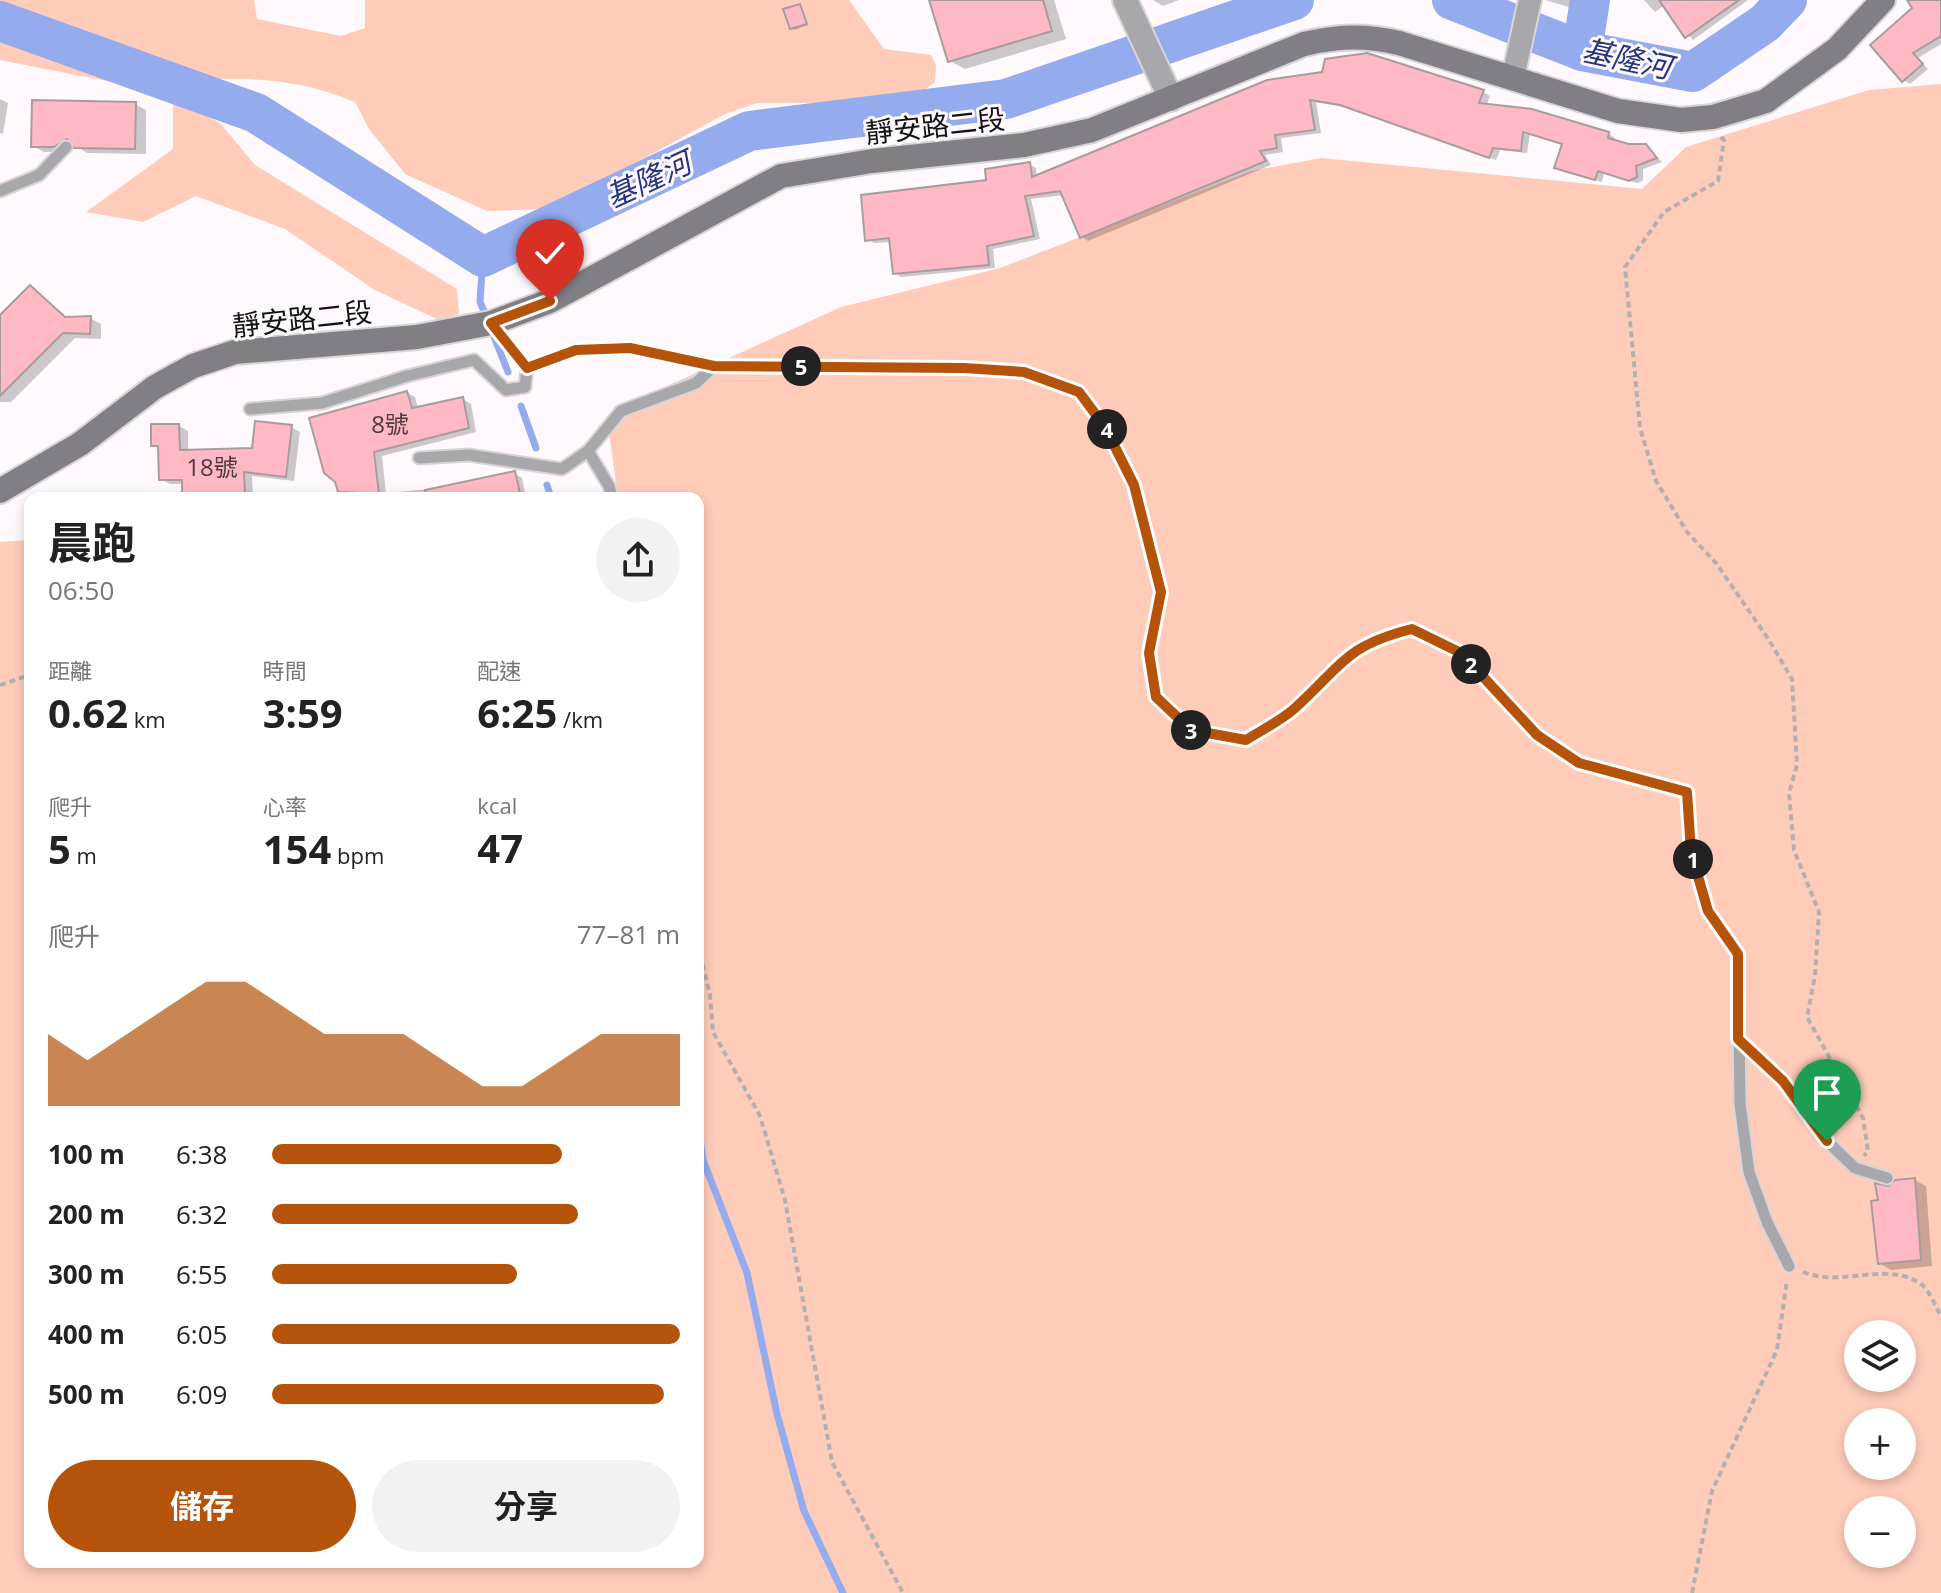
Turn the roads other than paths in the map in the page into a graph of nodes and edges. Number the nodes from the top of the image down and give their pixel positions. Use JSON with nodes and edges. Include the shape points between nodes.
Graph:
{"nodes":[{"id":1,"x":1125,"y":0,"type":"edge"},
{"id":2,"x":1530,"y":0,"type":"edge"},
{"id":3,"x":1883,"y":0,"type":"edge"},
{"id":4,"x":1513,"y":77,"type":"junction"},
{"id":5,"x":1171,"y":99,"type":"junction"},
{"id":6,"x":66,"y":147,"type":"dead end"},
{"id":7,"x":0,"y":191,"type":"edge"},
{"id":8,"x":483,"y":324,"type":"junction"},
{"id":9,"x":714,"y":366,"type":"junction"},
{"id":10,"x":527,"y":368,"type":"junction"},
{"id":11,"x":250,"y":409,"type":"dead end"},
{"id":12,"x":588,"y":451,"type":"junction"},
{"id":13,"x":419,"y":458,"type":"dead end"},
{"id":14,"x":0,"y":491,"type":"edge"},
{"id":15,"x":610,"y":492,"type":"edge"},
{"id":16,"x":1738,"y":1039,"type":"junction"},
{"id":17,"x":1887,"y":1178,"type":"dead end"},
{"id":18,"x":1789,"y":1266,"type":"road end"}],
"edges":[{"from":1,"to":5,"type":"street"},
{"from":2,"to":4,"type":"street"},
{"from":3,"to":4,"type":"main road","name":"靜安路二段","via":[[1837,49],[1766,101],[1713,117],[1681,120],[1618,111]]},
{"from":4,"to":5,"type":"main road","name":"靜安路二段","via":[[1399,43],[1339,36],[1304,44]]},
{"from":5,"to":8,"type":"main road","name":"靜安路二段","via":[[1092,130],[1024,145],[781,176],[550,301]]},
{"from":6,"to":7,"type":"lane","via":[[39,175]]},
{"from":8,"to":10,"type":"lane"},
{"from":8,"to":14,"type":"main road","name":"靜安路二段","via":[[417,337],[235,352],[193,366],[155,387],[80,444]]},
{"from":9,"to":10,"type":"lane","via":[[630,348],[576,350]]},
{"from":9,"to":12,"type":"lane","via":[[696,383],[621,411]]},
{"from":9,"to":16,"type":"lane","via":[[1024,372],[1079,392],[1105,427],[1134,485],[1161,592],[1149,653],[1156,697],[1191,730],[1246,740],[1293,710],[1335,665],[1373,639],[1412,629],[1461,653],[1537,735],[1579,763],[1687,792],[1691,852],[1708,911],[1738,954]]},
{"from":10,"to":11,"type":"lane","via":[[525,387],[506,390],[474,360],[322,403]]},
{"from":12,"to":13,"type":"lane","via":[[562,469],[469,455]]},
{"from":12,"to":15,"type":"lane"},
{"from":16,"to":17,"type":"lane","via":[[1783,1081],[1827,1141],[1855,1168]]},
{"from":16,"to":18,"type":"lane","via":[[1749,1172]]}]}
